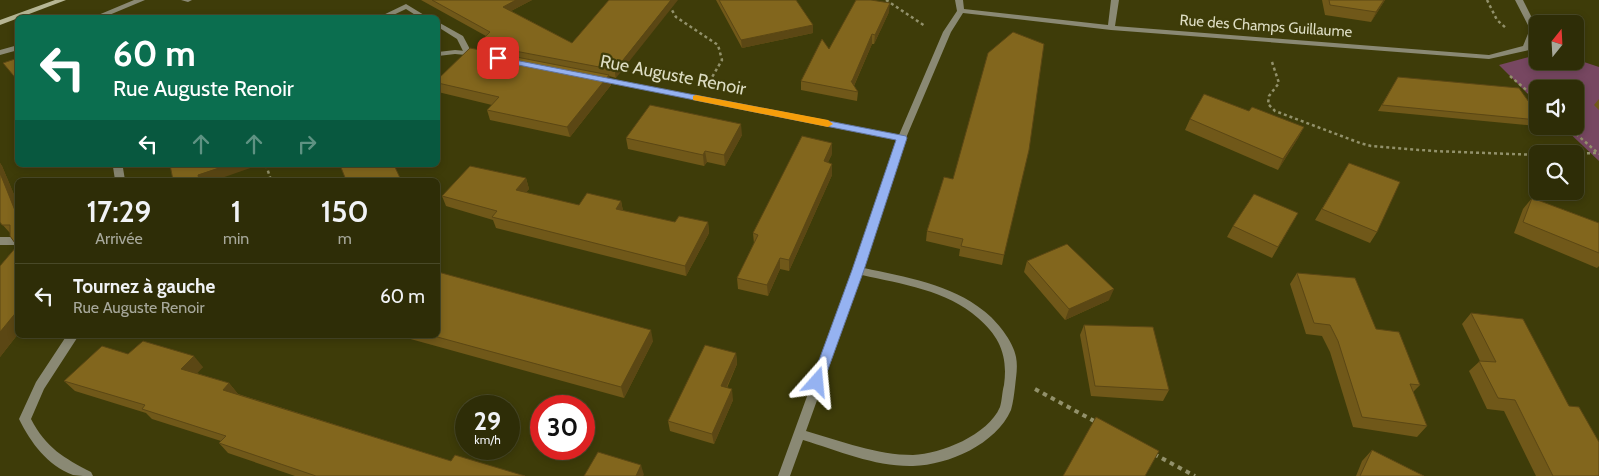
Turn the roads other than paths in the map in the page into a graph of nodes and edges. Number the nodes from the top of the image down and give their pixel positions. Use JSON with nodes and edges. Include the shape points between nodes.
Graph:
{"nodes":[{"id":1,"x":62,"y":0,"type":"edge"},
{"id":2,"x":140,"y":0,"type":"edge"},
{"id":3,"x":959,"y":0,"type":"edge"},
{"id":4,"x":1115,"y":0,"type":"edge"},
{"id":5,"x":1519,"y":0,"type":"edge"},
{"id":6,"x":961,"y":11,"type":"junction"},
{"id":7,"x":20,"y":15,"type":"edge"},
{"id":8,"x":102,"y":15,"type":"edge"},
{"id":9,"x":386,"y":15,"type":"edge"},
{"id":10,"x":421,"y":15,"type":"edge"},
{"id":11,"x":15,"y":17,"type":"edge"},
{"id":12,"x":0,"y":22,"type":"edge"},
{"id":13,"x":440,"y":25,"type":"edge"},
{"id":14,"x":1111,"y":28,"type":"junction"},
{"id":15,"x":15,"y":47,"type":"edge"},
{"id":16,"x":0,"y":53,"type":"edge"},
{"id":17,"x":468,"y":53,"type":"junction"},
{"id":18,"x":440,"y":54,"type":"edge"},
{"id":19,"x":489,"y":57,"type":"edge"},
{"id":20,"x":584,"y":76,"type":"edge"},
{"id":21,"x":902,"y":138,"type":"junction"},
{"id":22,"x":0,"y":241,"type":"edge"},
{"id":23,"x":15,"y":241,"type":"edge"},
{"id":24,"x":858,"y":270,"type":"junction"},
{"id":25,"x":71,"y":338,"type":"edge"},
{"id":26,"x":800,"y":434,"type":"junction"},
{"id":27,"x":87,"y":476,"type":"edge"},
{"id":28,"x":784,"y":476,"type":"edge"}],
"edges":[{"from":1,"to":7,"type":"main road"},
{"from":2,"to":8,"type":"street"},
{"from":3,"to":6,"type":"street"},
{"from":4,"to":14,"type":"street"},
{"from":5,"to":14,"type":"street","name":"Rue des Champs Guillaume","via":[[1534,28],[1526,48],[1489,57]]},
{"from":6,"to":14,"type":"street","name":"Rue des Champs Guillaume"},
{"from":6,"to":21,"type":"street","via":[[947,32]]},
{"from":9,"to":10,"type":"street","via":[[406,6]]},
{"from":11,"to":12,"type":"main road"},
{"from":13,"to":17,"type":"street","via":[[460,38]]},
{"from":15,"to":16,"type":"street"},
{"from":17,"to":18,"type":"street"},
{"from":17,"to":19,"type":"street"},
{"from":20,"to":21,"type":"street","name":"Rue Auguste Renoir"},
{"from":21,"to":24,"type":"street"},
{"from":22,"to":23,"type":"street"},
{"from":24,"to":26,"type":"street"},
{"from":24,"to":26,"type":"street","via":[[925,286],[981,314],[1010,355],[1011,376],[1004,411],[986,433],[963,447],[930,459],[894,460]]},
{"from":25,"to":27,"type":"street","via":[[41,381],[25,419],[34,440],[54,458]]},
{"from":26,"to":28,"type":"street"}]}
